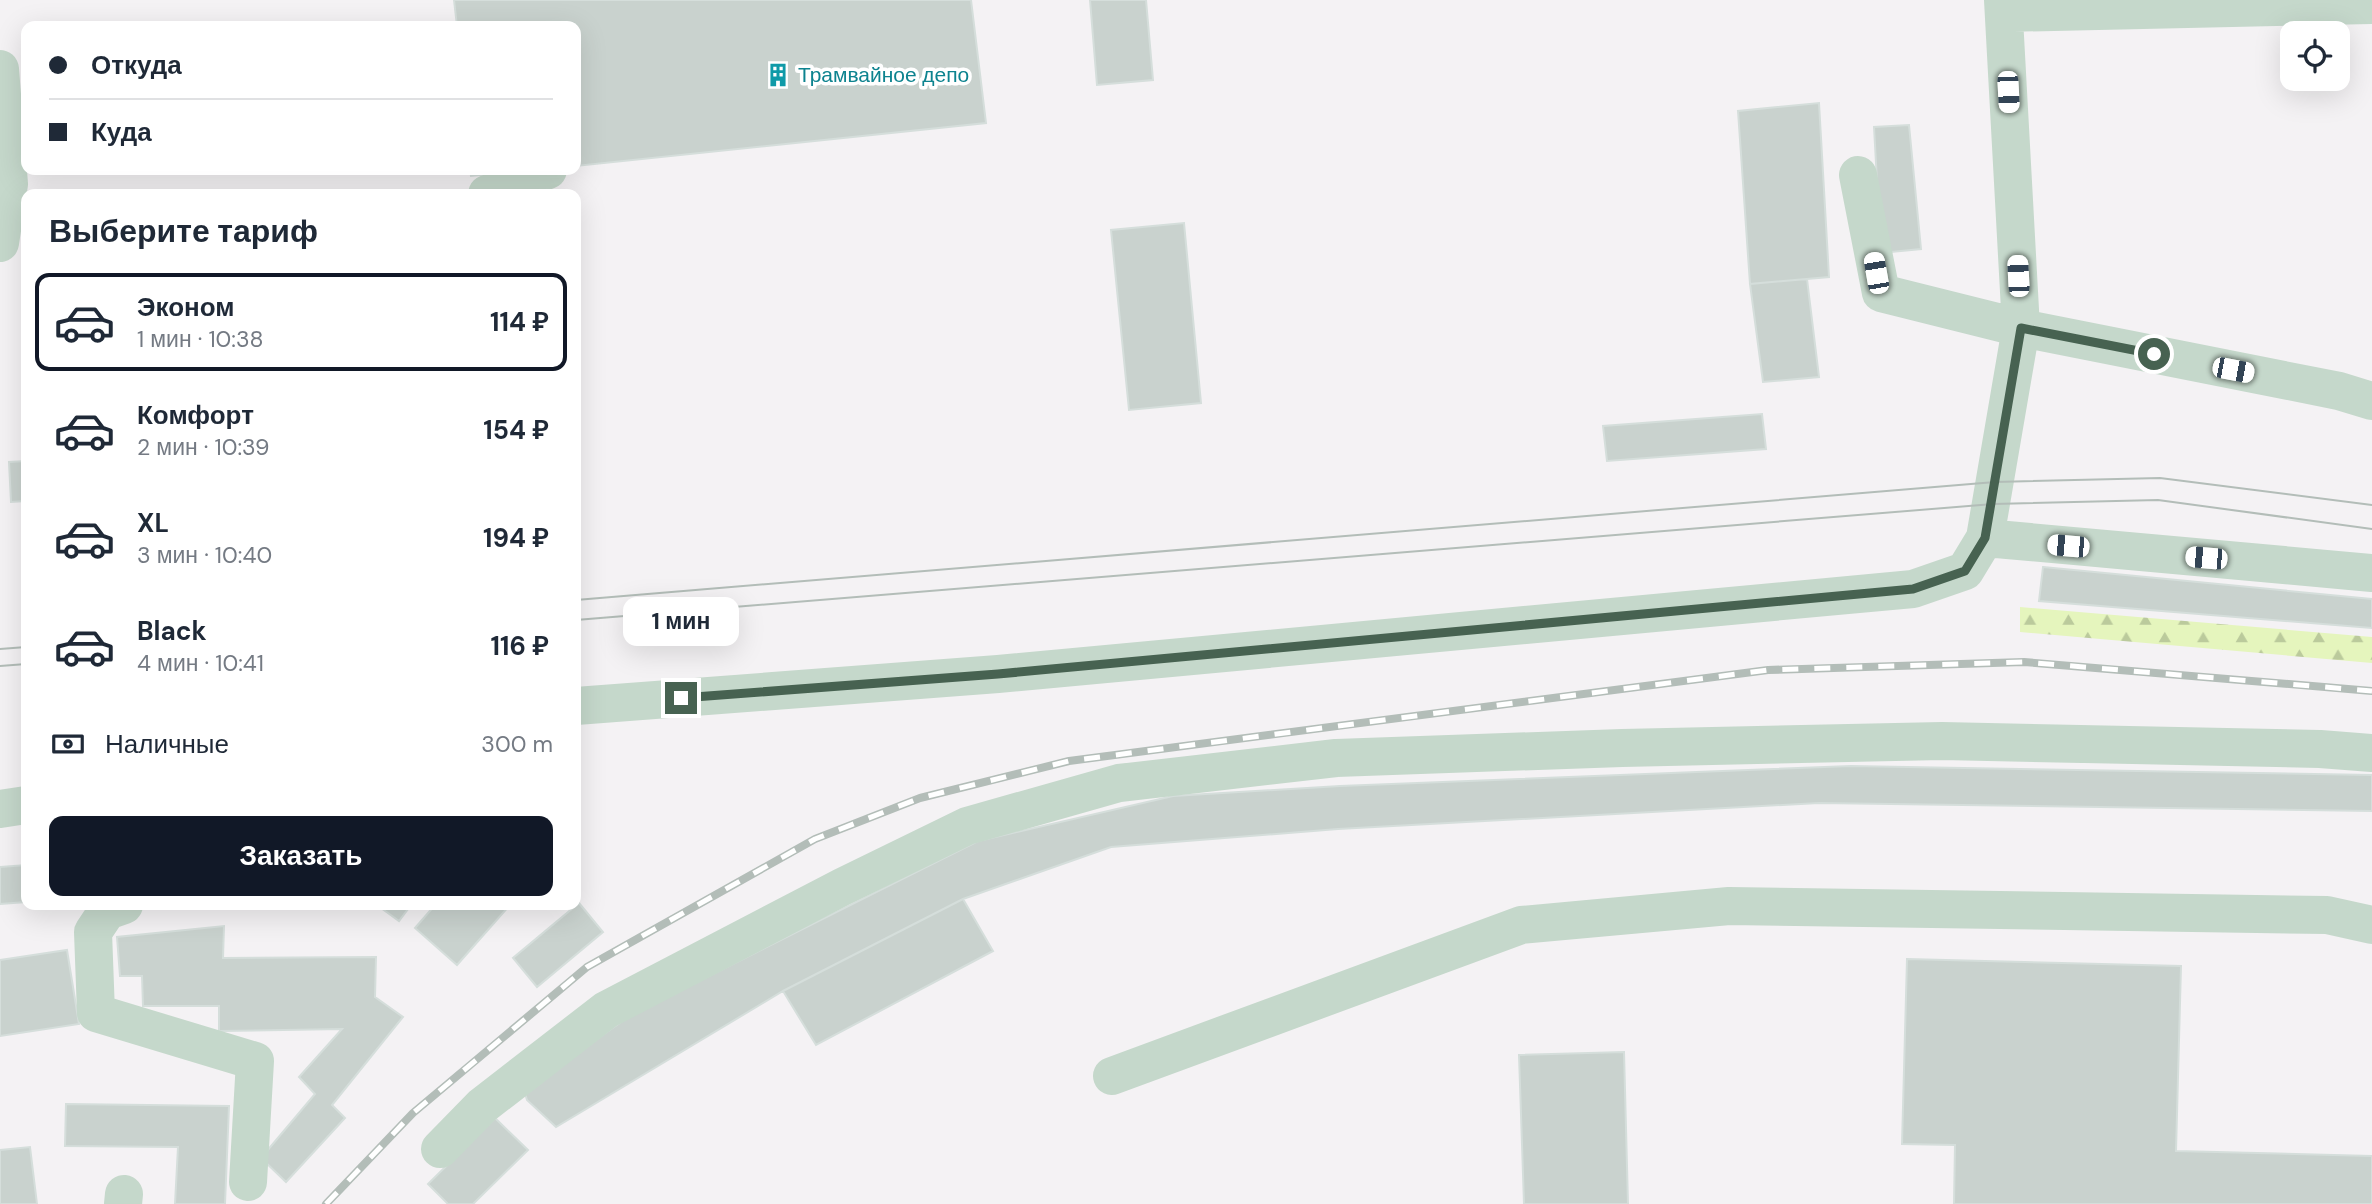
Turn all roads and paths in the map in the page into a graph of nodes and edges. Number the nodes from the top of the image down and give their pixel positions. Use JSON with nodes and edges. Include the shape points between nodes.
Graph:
{"nodes":[{"id":1,"x":2372,"y":5,"type":"edge"},
{"id":2,"x":2003,"y":7,"type":"edge"},
{"id":3,"x":0,"y":69,"type":"edge"},
{"id":4,"x":535,"y":175,"type":"edge"},
{"id":5,"x":1858,"y":175,"type":"dead end"},
{"id":6,"x":500,"y":189,"type":"edge"},
{"id":7,"x":0,"y":243,"type":"edge"},
{"id":8,"x":2021,"y":328,"type":"junction"},
{"id":9,"x":2372,"y":401,"type":"edge"},
{"id":10,"x":1985,"y":538,"type":"junction"},
{"id":11,"x":2372,"y":573,"type":"edge"},
{"id":12,"x":581,"y":706,"type":"edge"},
{"id":13,"x":2372,"y":752,"type":"edge"},
{"id":14,"x":21,"y":806,"type":"edge"},
{"id":15,"x":0,"y":808,"type":"edge"},
{"id":16,"x":110,"y":910,"type":"edge"},
{"id":17,"x":2372,"y":925,"type":"edge"},
{"id":18,"x":1112,"y":1076,"type":"dead end"},
{"id":19,"x":440,"y":1149,"type":"dead end"},
{"id":20,"x":248,"y":1182,"type":"dead end"}],
"edges":[{"from":1,"to":2,"type":"lane"},
{"from":2,"to":8,"type":"lane"},
{"from":3,"to":7,"type":"lane","via":[[9,184]]},
{"from":4,"to":6,"type":"lane"},
{"from":5,"to":8,"type":"lane","via":[[1881,293]]},
{"from":8,"to":9,"type":"lane"},
{"from":8,"to":10,"type":"lane"},
{"from":10,"to":11,"type":"lane"},
{"from":10,"to":12,"type":"lane","via":[[1965,571],[1913,589],[1012,673]]},
{"from":13,"to":19,"type":"lane","via":[[1942,741],[1622,748],[1336,758],[1119,783],[967,827],[606,1010],[482,1106]]},
{"from":14,"to":15,"type":"lane"},
{"from":16,"to":20,"type":"lane","via":[[93,932],[96,1013],[255,1060]]},
{"from":17,"to":18,"type":"lane","via":[[2328,915],[1729,906],[1521,925]]}]}
